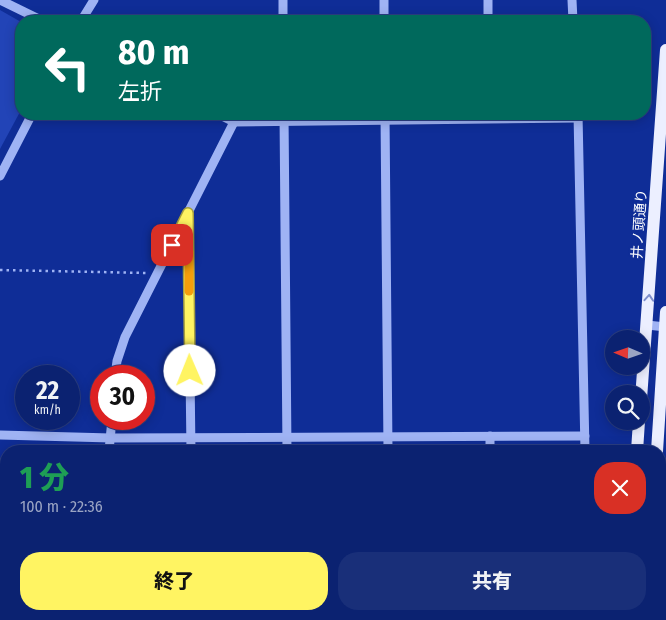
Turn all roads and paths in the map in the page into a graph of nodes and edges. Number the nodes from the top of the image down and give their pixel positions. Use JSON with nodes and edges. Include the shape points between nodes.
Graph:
{"nodes":[{"id":1,"x":0,"y":0,"type":"edge"},
{"id":2,"x":94,"y":0,"type":"edge"},
{"id":3,"x":283,"y":0,"type":"edge"},
{"id":4,"x":384,"y":0,"type":"edge"},
{"id":5,"x":488,"y":0,"type":"edge"},
{"id":6,"x":572,"y":0,"type":"edge"},
{"id":7,"x":31,"y":15,"type":"edge"},
{"id":8,"x":85,"y":15,"type":"edge"},
{"id":9,"x":283,"y":15,"type":"edge"},
{"id":10,"x":384,"y":15,"type":"edge"},
{"id":11,"x":488,"y":15,"type":"edge"},
{"id":12,"x":573,"y":15,"type":"edge"},
{"id":13,"x":666,"y":50,"type":"edge"},
{"id":14,"x":29,"y":120,"type":"edge"},
{"id":15,"x":230,"y":120,"type":"edge"},
{"id":16,"x":254,"y":120,"type":"edge"},
{"id":17,"x":284,"y":120,"type":"edge"},
{"id":18,"x":386,"y":120,"type":"edge"},
{"id":19,"x":578,"y":120,"type":"edge"},
{"id":20,"x":234,"y":122,"type":"junction"},
{"id":21,"x":0,"y":176,"type":"edge"},
{"id":22,"x":188,"y":213,"type":"junction"},
{"id":23,"x":0,"y":270,"type":"edge"},
{"id":24,"x":158,"y":273,"type":"junction"},
{"id":25,"x":666,"y":312,"type":"edge"},
{"id":26,"x":648,"y":325,"type":"junction"},
{"id":27,"x":666,"y":327,"type":"edge"},
{"id":28,"x":116,"y":365,"type":"edge"},
{"id":29,"x":642,"y":385,"type":"edge"},
{"id":30,"x":111,"y":430,"type":"edge"},
{"id":31,"x":638,"y":430,"type":"edge"},
{"id":32,"x":0,"y":435,"type":"edge"},
{"id":33,"x":490,"y":436,"type":"junction"},
{"id":34,"x":585,"y":436,"type":"junction"},
{"id":35,"x":191,"y":437,"type":"junction"},
{"id":36,"x":287,"y":437,"type":"junction"},
{"id":37,"x":388,"y":437,"type":"junction"},
{"id":38,"x":111,"y":438,"type":"junction"},
{"id":39,"x":110,"y":445,"type":"edge"},
{"id":40,"x":191,"y":445,"type":"edge"},
{"id":41,"x":287,"y":445,"type":"edge"},
{"id":42,"x":388,"y":445,"type":"edge"},
{"id":43,"x":490,"y":445,"type":"edge"},
{"id":44,"x":585,"y":445,"type":"edge"},
{"id":45,"x":637,"y":445,"type":"edge"},
{"id":46,"x":657,"y":445,"type":"edge"}],
"edges":[{"from":1,"to":7,"type":"street"},
{"from":2,"to":8,"type":"street"},
{"from":3,"to":9,"type":"street"},
{"from":4,"to":10,"type":"street"},
{"from":5,"to":11,"type":"street"},
{"from":6,"to":12,"type":"street"},
{"from":26,"to":13,"type":"main road","name":"井ノ頭通り","one_way":true},
{"from":14,"to":21,"type":"street"},
{"from":15,"to":20,"type":"street"},
{"from":16,"to":20,"type":"street"},
{"from":17,"to":36,"type":"street"},
{"from":18,"to":37,"type":"street"},
{"from":19,"to":34,"type":"street"},
{"from":20,"to":22,"type":"street"},
{"from":22,"to":24,"type":"street"},
{"from":22,"to":35,"type":"street"},
{"from":23,"to":24,"type":"path"},
{"from":24,"to":28,"type":"street","via":[[125,337]]},
{"from":25,"to":27,"type":"main road"},
{"from":26,"to":27,"type":"street"},
{"from":26,"to":29,"type":"main road","name":"井ノ頭通り"},
{"from":27,"to":46,"type":"main road"},
{"from":30,"to":38,"type":"street"},
{"from":31,"to":45,"type":"main road"},
{"from":32,"to":38,"type":"street"},
{"from":33,"to":34,"type":"street"},
{"from":33,"to":37,"type":"street"},
{"from":33,"to":43,"type":"street"},
{"from":34,"to":44,"type":"street"},
{"from":35,"to":36,"type":"street"},
{"from":35,"to":38,"type":"street"},
{"from":35,"to":40,"type":"street"},
{"from":36,"to":37,"type":"street"},
{"from":36,"to":41,"type":"street"},
{"from":37,"to":42,"type":"street"},
{"from":38,"to":39,"type":"street"}]}
